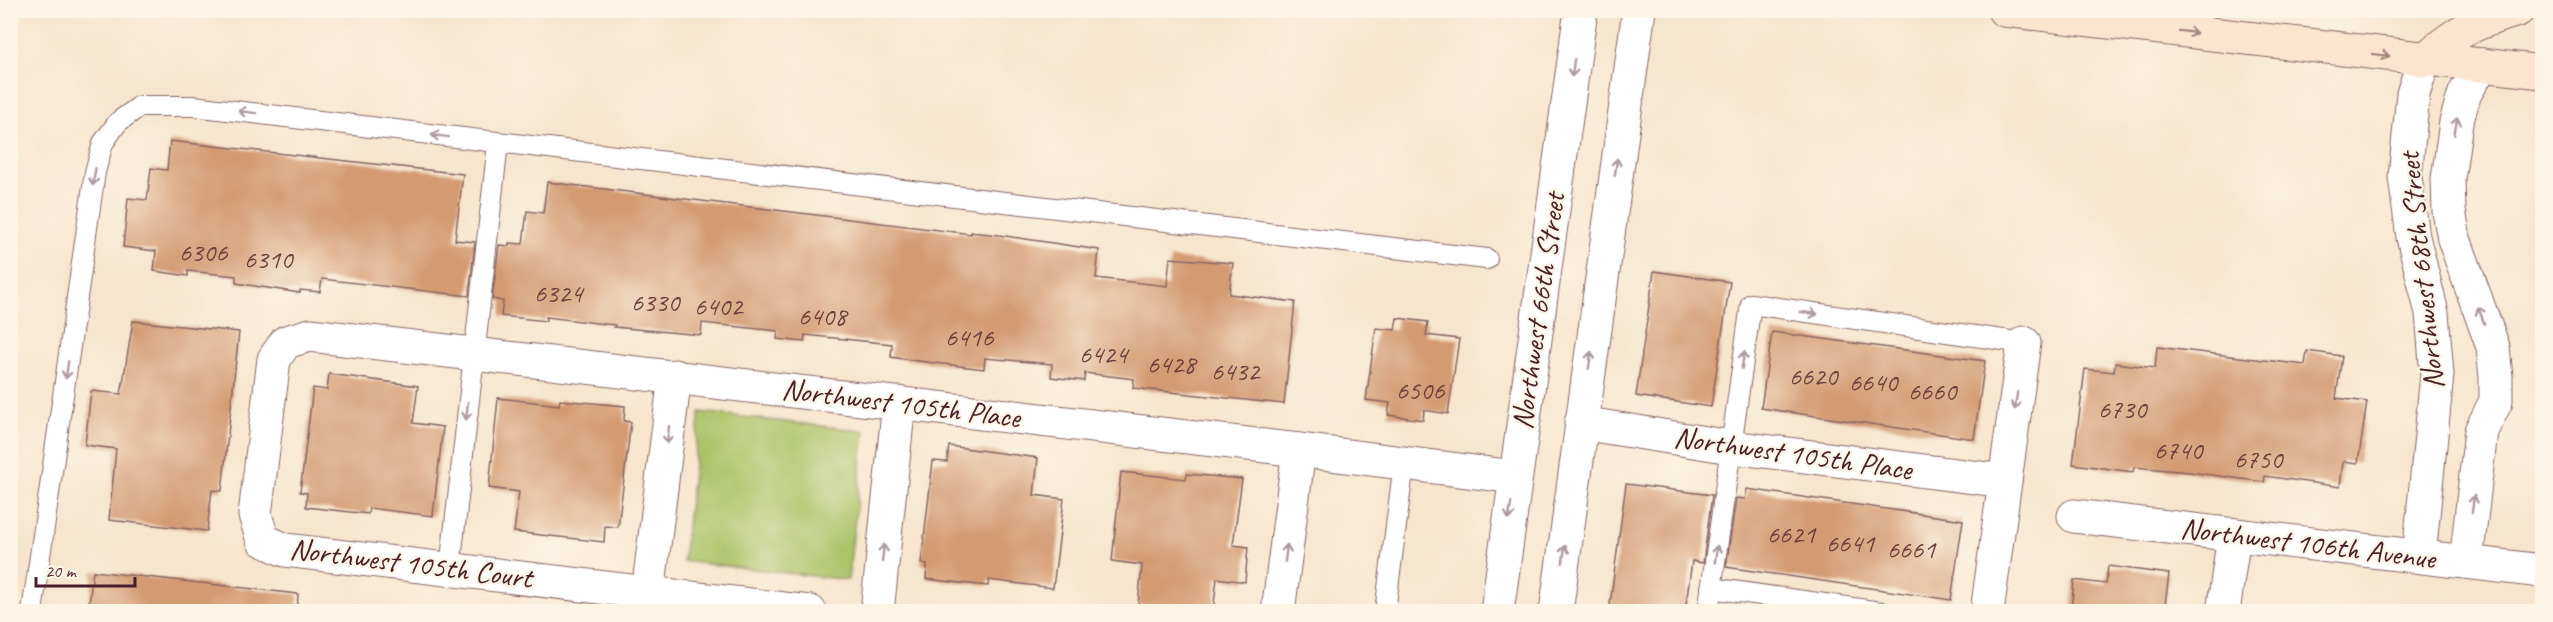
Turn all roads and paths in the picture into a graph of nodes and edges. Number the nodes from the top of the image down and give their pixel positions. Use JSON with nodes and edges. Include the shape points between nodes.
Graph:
{"nodes":[{"id":1,"x":1581,"y":10,"type":"edge"},
{"id":2,"x":1639,"y":10,"type":"edge"},
{"id":3,"x":2004,"y":10,"type":"edge"},
{"id":4,"x":2518,"y":10,"type":"edge"},
{"id":5,"x":2527,"y":10,"type":"edge"},
{"id":6,"x":2542,"y":12,"type":"edge"},
{"id":7,"x":2424,"y":60,"type":"junction"},
{"id":8,"x":2482,"y":65,"type":"junction"},
{"id":9,"x":2542,"y":72,"type":"edge"},
{"id":10,"x":498,"y":143,"type":"junction"},
{"id":11,"x":1487,"y":259,"type":"dead end"},
{"id":12,"x":2024,"y":343,"type":"joint"},
{"id":13,"x":474,"y":353,"type":"junction"},
{"id":14,"x":675,"y":376,"type":"junction"},
{"id":15,"x":899,"y":403,"type":"junction"},
{"id":16,"x":1581,"y":423,"type":"junction"},
{"id":17,"x":2433,"y":425,"type":"junction"},
{"id":18,"x":2481,"y":431,"type":"junction"},
{"id":19,"x":1731,"y":447,"type":"junction"},
{"id":20,"x":1299,"y":450,"type":"junction"},
{"id":21,"x":1404,"y":463,"type":"junction"},
{"id":22,"x":1515,"y":477,"type":"junction"},
{"id":23,"x":2005,"y":481,"type":"junction"},
{"id":24,"x":2074,"y":516,"type":"dead end"},
{"id":25,"x":2234,"y":535,"type":"junction"},
{"id":26,"x":263,"y":540,"type":"joint"},
{"id":27,"x":2419,"y":556,"type":"junction"},
{"id":28,"x":2466,"y":562,"type":"junction"},
{"id":29,"x":450,"y":569,"type":"junction"},
{"id":30,"x":2542,"y":571,"type":"edge"},
{"id":31,"x":1711,"y":588,"type":"junction"},
{"id":32,"x":648,"y":593,"type":"junction"},
{"id":33,"x":759,"y":609,"type":"edge"},
{"id":34,"x":32,"y":612,"type":"edge"},
{"id":35,"x":810,"y":612,"type":"edge"},
{"id":36,"x":877,"y":612,"type":"edge"},
{"id":37,"x":1278,"y":612,"type":"edge"},
{"id":38,"x":1385,"y":612,"type":"edge"},
{"id":39,"x":1497,"y":612,"type":"edge"},
{"id":40,"x":1556,"y":612,"type":"edge"},
{"id":41,"x":1708,"y":612,"type":"edge"},
{"id":42,"x":1881,"y":612,"type":"edge"},
{"id":43,"x":1987,"y":612,"type":"edge"},
{"id":44,"x":2223,"y":612,"type":"edge"}],
"edges":[{"from":1,"to":22,"type":"street","name":"Northwest 66th Street","one_way":true},
{"from":16,"to":2,"type":"street","name":"Northwest 66th Street","one_way":true},
{"from":3,"to":7,"type":"main road","one_way":true},
{"from":4,"to":7,"type":"main road","via":[[2476,23],[2449,38]]},
{"from":5,"to":6,"type":"main road"},
{"from":7,"to":8,"type":"main road"},
{"from":7,"to":17,"type":"street","name":"Northwest 68th Street","via":[[2413,94],[2405,177],[2413,237],[2432,313],[2437,375]]},
{"from":8,"to":9,"type":"main road"},
{"from":18,"to":8,"type":"street","name":"Northwest 68th Street","one_way":true,"via":[[2496,401],[2493,347],[2454,239],[2448,179],[2456,122],[2465,93]]},
{"from":10,"to":11,"type":"lane"},
{"from":10,"to":13,"type":"lane"},
{"from":10,"to":34,"type":"lane","one_way":true,"via":[[193,106],[140,106],[118,122],[103,143],[95,172]]},
{"from":19,"to":12,"type":"lane","one_way":true,"via":[[1751,304]]},
{"from":12,"to":23,"type":"street","one_way":true},
{"from":13,"to":14,"type":"street","name":"Northwest 105th Place"},
{"from":13,"to":26,"type":"street","name":"Northwest 105th Place","via":[[310,335],[286,342],[274,359],[255,515]]},
{"from":13,"to":29,"type":"lane","one_way":true},
{"from":14,"to":15,"type":"street","name":"Northwest 105th Place"},
{"from":14,"to":32,"type":"street","one_way":true},
{"from":15,"to":20,"type":"street","name":"Northwest 105th Place"},
{"from":36,"to":15,"type":"street","one_way":true},
{"from":16,"to":19,"type":"street","name":"Northwest 105th Place"},
{"from":40,"to":16,"type":"street","name":"Northwest 66th Street","one_way":true},
{"from":17,"to":18,"type":"street"},
{"from":17,"to":27,"type":"street","name":"Northwest 68th Street"},
{"from":28,"to":18,"type":"street","name":"Northwest 68th Street","one_way":true},
{"from":19,"to":23,"type":"street","name":"Northwest 105th Place"},
{"from":31,"to":19,"type":"lane","one_way":true},
{"from":20,"to":21,"type":"street","name":"Northwest 105th Place"},
{"from":37,"to":20,"type":"street","one_way":true},
{"from":21,"to":22,"type":"street","name":"Northwest 105th Place"},
{"from":21,"to":38,"type":"lane"},
{"from":22,"to":39,"type":"street","name":"Northwest 66th Street","one_way":true},
{"from":23,"to":43,"type":"street"},
{"from":24,"to":25,"type":"street","name":"Northwest 106th Avenue"},
{"from":25,"to":27,"type":"street","name":"Northwest 106th Avenue"},
{"from":25,"to":44,"type":"street"},
{"from":26,"to":29,"type":"street","name":"Northwest 105th Court","via":[[285,550]]},
{"from":27,"to":28,"type":"street","name":"Northwest 106th Avenue"},
{"from":28,"to":30,"type":"street","name":"Northwest 106th Avenue"},
{"from":29,"to":32,"type":"street","name":"Northwest 105th Court"},
{"from":31,"to":41,"type":"lane"},
{"from":31,"to":42,"type":"lane"},
{"from":32,"to":33,"type":"street","name":"Northwest 105th Court"},
{"from":33,"to":35,"type":"street","name":"Northwest 105th Court"}]}
